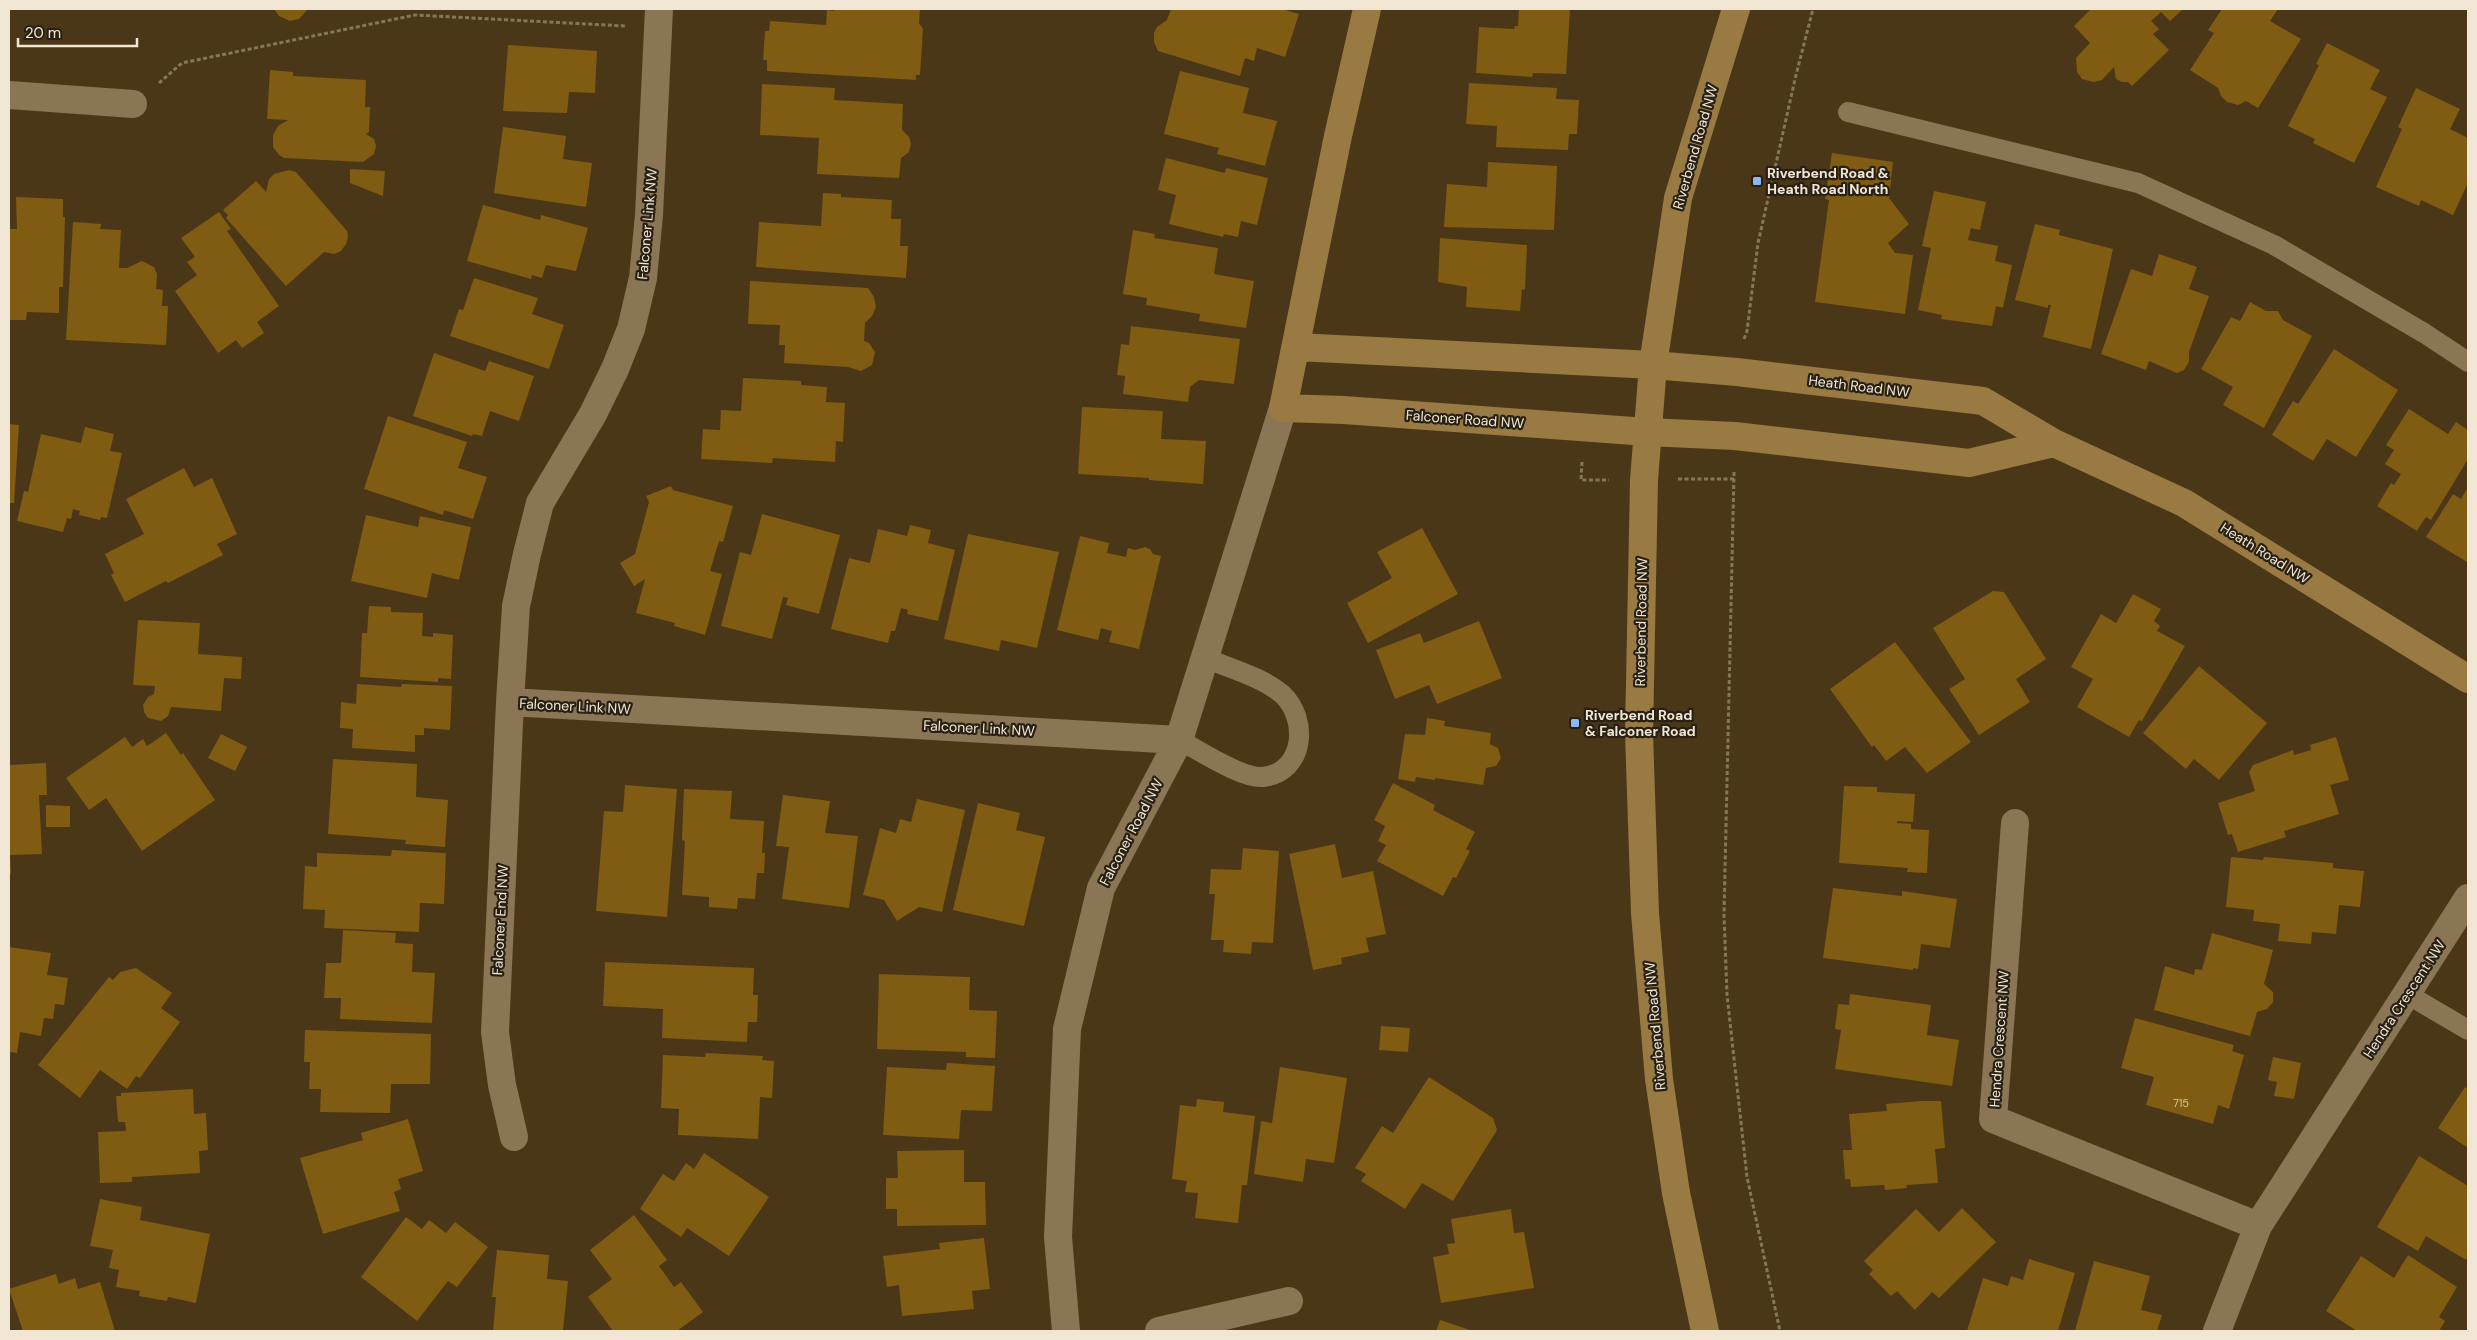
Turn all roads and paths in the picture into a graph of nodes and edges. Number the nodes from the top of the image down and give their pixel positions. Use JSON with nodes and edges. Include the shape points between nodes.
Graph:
{"nodes":[{"id":1,"x":1368,"y":9,"type":"edge"},
{"id":2,"x":1736,"y":9,"type":"edge"},
{"id":3,"x":1813,"y":9,"type":"edge"},
{"id":4,"x":658,"y":18,"type":"edge"},
{"id":5,"x":9,"y":96,"type":"edge"},
{"id":6,"x":133,"y":104,"type":"joint"},
{"id":7,"x":1848,"y":112,"type":"dead end"},
{"id":8,"x":1296,"y":347,"type":"junction"},
{"id":9,"x":2468,"y":362,"type":"edge"},
{"id":10,"x":1653,"y":365,"type":"junction"},
{"id":11,"x":1737,"y":372,"type":"junction"},
{"id":12,"x":1284,"y":408,"type":"junction"},
{"id":13,"x":1647,"y":432,"type":"junction"},
{"id":14,"x":1735,"y":436,"type":"junction"},
{"id":15,"x":2054,"y":443,"type":"junction"},
{"id":16,"x":1205,"y":658,"type":"junction"},
{"id":17,"x":2468,"y":679,"type":"edge"},
{"id":18,"x":510,"y":702,"type":"junction"},
{"id":19,"x":1179,"y":740,"type":"junction"},
{"id":20,"x":2015,"y":823,"type":"dead end"},
{"id":21,"x":2468,"y":898,"type":"edge"},
{"id":22,"x":2407,"y":994,"type":"junction"},
{"id":23,"x":2468,"y":1030,"type":"edge"},
{"id":24,"x":514,"y":1137,"type":"dead end"},
{"id":25,"x":2258,"y":1226,"type":"junction"},
{"id":26,"x":1289,"y":1301,"type":"dead end"},
{"id":27,"x":1066,"y":1331,"type":"edge"},
{"id":28,"x":1159,"y":1331,"type":"edge"},
{"id":29,"x":1705,"y":1331,"type":"edge"},
{"id":30,"x":1780,"y":1331,"type":"edge"},
{"id":31,"x":2217,"y":1331,"type":"edge"}],
"edges":[{"from":1,"to":8,"type":"street","name":"Falconer Road NW","via":[[1338,136]]},
{"from":2,"to":10,"type":"street","name":"Riverbend Road NW","via":[[1678,198]]},
{"from":3,"to":11,"type":"path","via":[[1758,243],[1748,331],[1742,342]]},
{"from":4,"to":6,"type":"path","via":[[415,15],[182,63]]},
{"from":4,"to":18,"type":"street","name":"Falconer Link NW","via":[[643,278],[631,329],[614,369],[593,414],[540,503],[516,606]]},
{"from":5,"to":6,"type":"street"},
{"from":7,"to":9,"type":"lane","via":[[2138,183],[2274,245]]},
{"from":8,"to":10,"type":"street"},
{"from":8,"to":12,"type":"street","name":"Falconer Road NW"},
{"from":10,"to":11,"type":"street","name":"Heath Road NW"},
{"from":10,"to":13,"type":"street","name":"Riverbend Road NW"},
{"from":11,"to":15,"type":"street","name":"Heath Road NW","via":[[1983,401]]},
{"from":12,"to":13,"type":"street","name":"Falconer Road NW"},
{"from":12,"to":16,"type":"street","name":"Falconer Road NW"},
{"from":13,"to":14,"type":"street"},
{"from":13,"to":29,"type":"street","name":"Riverbend Road NW","via":[[1639,733],[1645,913],[1662,1098],[1676,1193]]},
{"from":14,"to":15,"type":"street","via":[[1969,463]]},
{"from":14,"to":30,"type":"path","via":[[1724,914],[1727,995],[1747,1177]]},
{"from":15,"to":17,"type":"street","name":"Heath Road NW","via":[[2184,503]]},
{"from":16,"to":19,"type":"street","name":"Falconer Road NW"},
{"from":16,"to":19,"type":"lane","via":[[1281,693],[1295,709],[1300,729],[1294,756],[1283,770],[1262,777],[1244,773]]},
{"from":18,"to":19,"type":"street","name":"Falconer Link NW"},
{"from":18,"to":24,"type":"street","name":"Falconer End NW","via":[[494,1032]]},
{"from":19,"to":27,"type":"street","name":"Falconer Road NW","via":[[1101,888],[1067,1028],[1058,1237]]},
{"from":20,"to":25,"type":"street","name":"Hendra Crescent NW","via":[[1993,1119]]},
{"from":21,"to":22,"type":"street","name":"Hendra Crescent NW"},
{"from":22,"to":23,"type":"lane"},
{"from":22,"to":25,"type":"street","name":"Hendra Crescent NW"},
{"from":25,"to":31,"type":"street","name":"Hendra Crescent NW"},
{"from":26,"to":28,"type":"street"}]}
